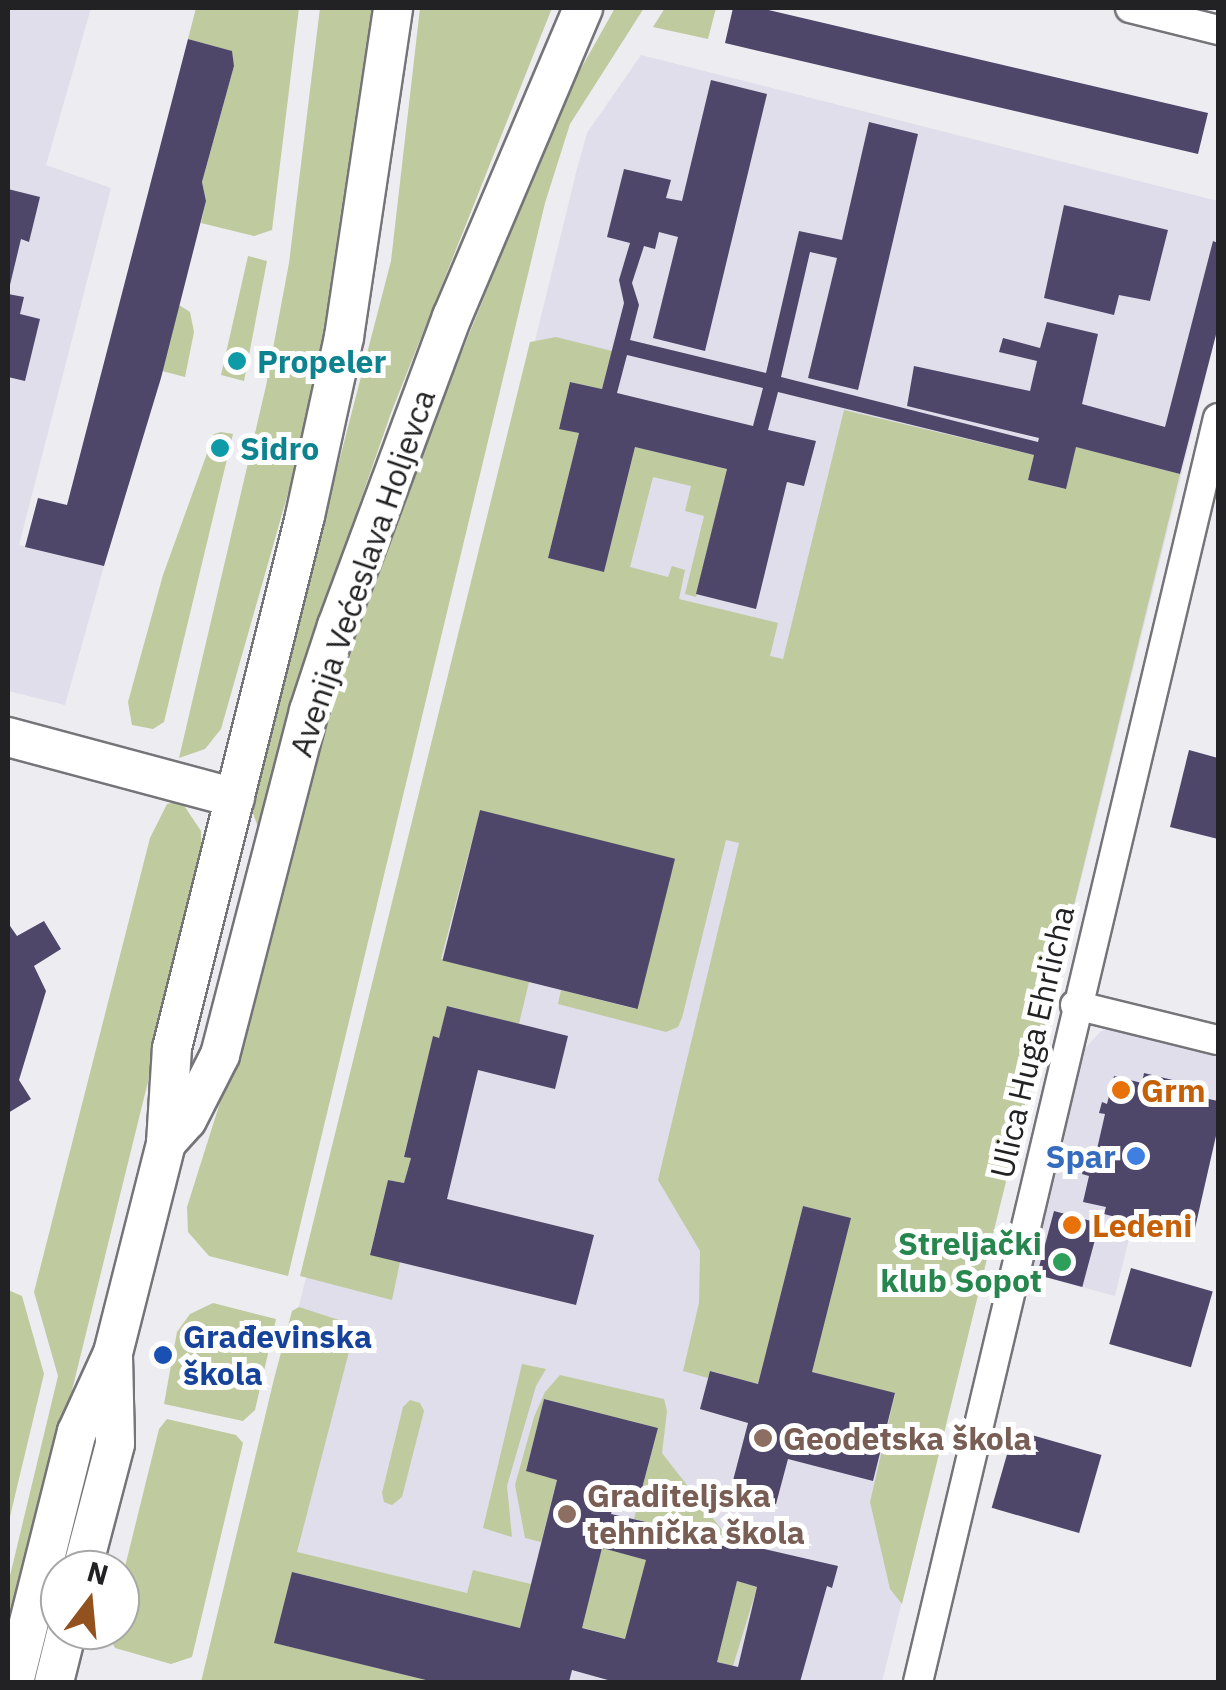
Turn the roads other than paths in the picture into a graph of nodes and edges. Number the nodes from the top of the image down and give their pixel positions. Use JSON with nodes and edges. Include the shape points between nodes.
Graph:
{"nodes":[{"id":1,"x":394,"y":8,"type":"edge"},
{"id":2,"x":582,"y":8,"type":"edge"},
{"id":3,"x":1130,"y":8,"type":"edge"},
{"id":4,"x":1218,"y":30,"type":"edge"},
{"id":5,"x":1218,"y":418,"type":"edge"},
{"id":6,"x":8,"y":737,"type":"edge"},
{"id":7,"x":235,"y":798,"type":"junction"},
{"id":8,"x":252,"y":937,"type":"junction"},
{"id":9,"x":1076,"y":1006,"type":"junction"},
{"id":10,"x":1218,"y":1040,"type":"edge"},
{"id":11,"x":166,"y":1143,"type":"junction"},
{"id":12,"x":114,"y":1353,"type":"junction"},
{"id":13,"x":87,"y":1550,"type":"edge"},
{"id":14,"x":62,"y":1650,"type":"edge"},
{"id":15,"x":14,"y":1682,"type":"edge"},
{"id":16,"x":54,"y":1682,"type":"edge"},
{"id":17,"x":918,"y":1682,"type":"edge"}],
"edges":[{"from":1,"to":7,"type":"street","name":"Avenija Većeslava Holjevca","via":[[344,338]]},
{"from":2,"to":8,"type":"street","name":"Avenija Većeslava Holjevca","via":[[452,317],[336,626]]},
{"from":3,"to":4,"type":"street"},
{"from":5,"to":9,"type":"street","name":"Ulica Huga Ehrlicha"},
{"from":6,"to":7,"type":"street"},
{"from":7,"to":8,"type":"street","via":[[253,863]]},
{"from":7,"to":11,"type":"street","name":"Avenija Većeslava Holjevca","via":[[172,1048]]},
{"from":8,"to":11,"type":"street","name":"Avenija Većeslava Holjevca","via":[[220,1055],[188,1120]]},
{"from":9,"to":10,"type":"street"},
{"from":9,"to":17,"type":"street","name":"Ulica Huga Ehrlicha"},
{"from":11,"to":12,"type":"street","name":"Avenija Većeslava Holjevca"},
{"from":12,"to":13,"type":"street","name":"Avenija Većeslava Holjevca","via":[[114,1444]]},
{"from":12,"to":15,"type":"street","name":"Avenija Većeslava Holjevca","via":[[77,1432]]},
{"from":14,"to":16,"type":"street"}]}
